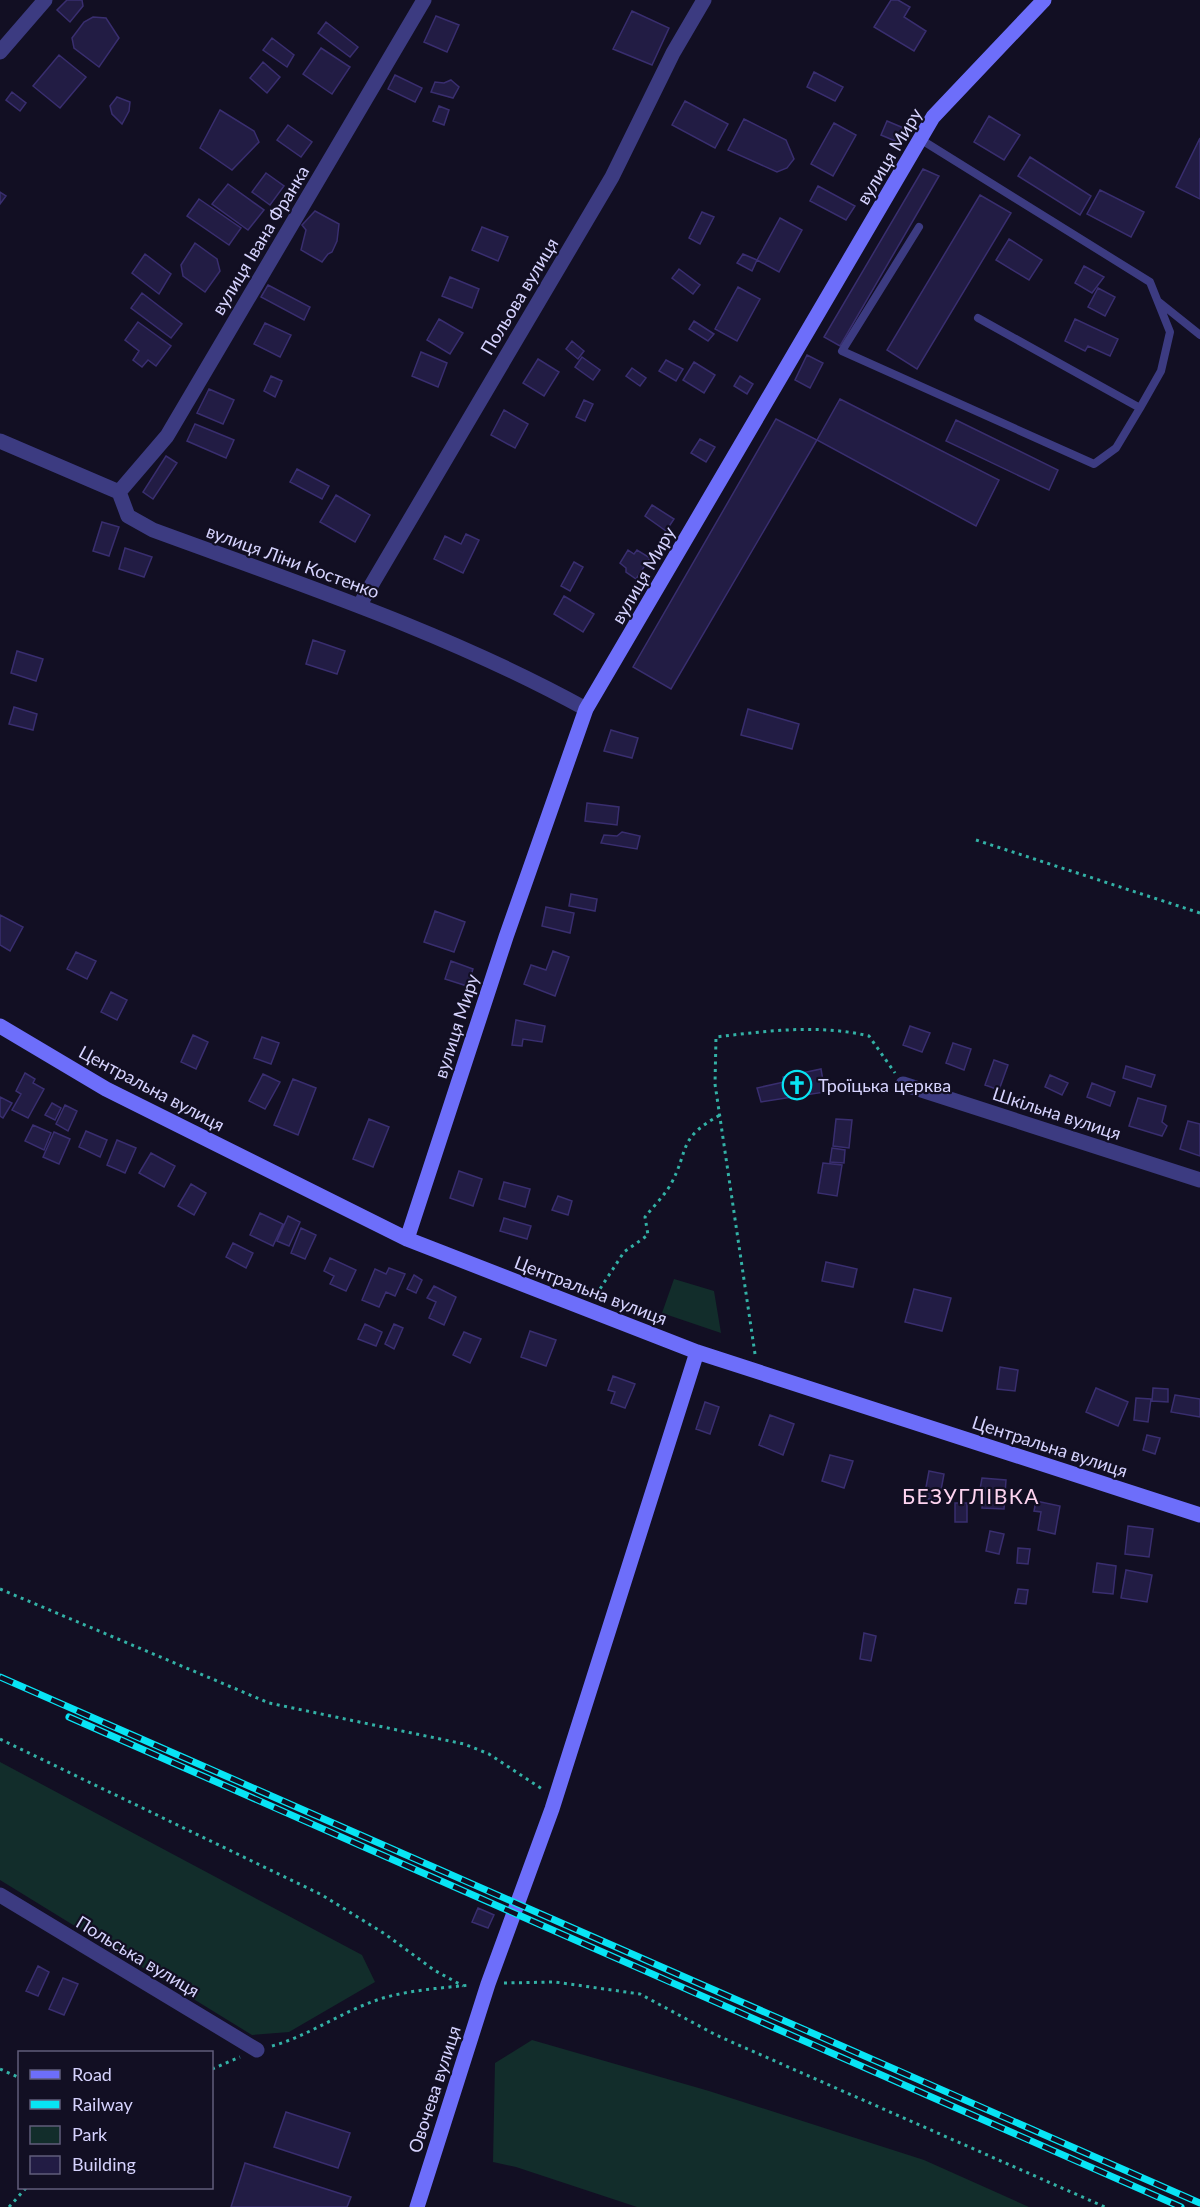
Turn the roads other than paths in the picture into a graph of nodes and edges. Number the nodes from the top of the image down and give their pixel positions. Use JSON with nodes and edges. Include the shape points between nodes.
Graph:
{"nodes":[{"id":1,"x":45,"y":0,"type":"edge"},
{"id":2,"x":424,"y":0,"type":"edge"},
{"id":3,"x":704,"y":0,"type":"edge"},
{"id":4,"x":1044,"y":0,"type":"edge"},
{"id":5,"x":0,"y":52,"type":"edge"},
{"id":6,"x":921,"y":139,"type":"junction"},
{"id":7,"x":919,"y":227,"type":"dead end"},
{"id":8,"x":1158,"y":302,"type":"junction"},
{"id":9,"x":978,"y":318,"type":"dead end"},
{"id":10,"x":1200,"y":335,"type":"edge"},
{"id":11,"x":1140,"y":408,"type":"junction"},
{"id":12,"x":0,"y":441,"type":"edge"},
{"id":13,"x":119,"y":492,"type":"junction"},
{"id":14,"x":358,"y":606,"type":"junction"},
{"id":15,"x":586,"y":710,"type":"junction"},
{"id":16,"x":0,"y":1026,"type":"edge"},
{"id":17,"x":903,"y":1084,"type":"road end"},
{"id":18,"x":1200,"y":1180,"type":"edge"},
{"id":19,"x":407,"y":1239,"type":"junction"},
{"id":20,"x":697,"y":1352,"type":"junction"},
{"id":21,"x":1200,"y":1515,"type":"edge"},
{"id":22,"x":0,"y":1895,"type":"edge"},
{"id":23,"x":257,"y":2050,"type":"road end"},
{"id":24,"x":417,"y":2207,"type":"edge"}],
"edges":[{"from":1,"to":5,"type":"street"},
{"from":2,"to":13,"type":"street","name":"вулиця Івана Франка","via":[[166,436]]},
{"from":3,"to":14,"type":"street","name":"Польова вулиця","via":[[673,53],[612,177]]},
{"from":4,"to":6,"type":"street","name":"вулиця Миру","via":[[933,117]]},
{"from":6,"to":8,"type":"lane","via":[[1150,282]]},
{"from":6,"to":15,"type":"street","name":"вулиця Миру"},
{"from":7,"to":11,"type":"lane","via":[[842,351],[1094,464],[1116,448]]},
{"from":8,"to":10,"type":"lane"},
{"from":8,"to":11,"type":"lane","via":[[1170,332],[1161,371]]},
{"from":9,"to":11,"type":"lane"},
{"from":12,"to":13,"type":"street"},
{"from":13,"to":14,"type":"street","name":"вулиця Ліни Костенко","via":[[128,516],[153,530]]},
{"from":14,"to":15,"type":"street","name":"вулиця Ліни Костенко","via":[[436,635],[526,676]]},
{"from":15,"to":19,"type":"street","name":"вулиця Миру","via":[[506,937]]},
{"from":16,"to":19,"type":"street","name":"Центральна вулиця","via":[[106,1089]]},
{"from":17,"to":18,"type":"street","name":"Шкільна вулиця"},
{"from":19,"to":20,"type":"street","name":"Центральна вулиця"},
{"from":20,"to":21,"type":"street","name":"Центральна вулиця"},
{"from":20,"to":24,"type":"street","name":"Овочева вулиця","via":[[552,1809],[488,1984]]},
{"from":22,"to":23,"type":"street","name":"Польська вулиця"}]}
